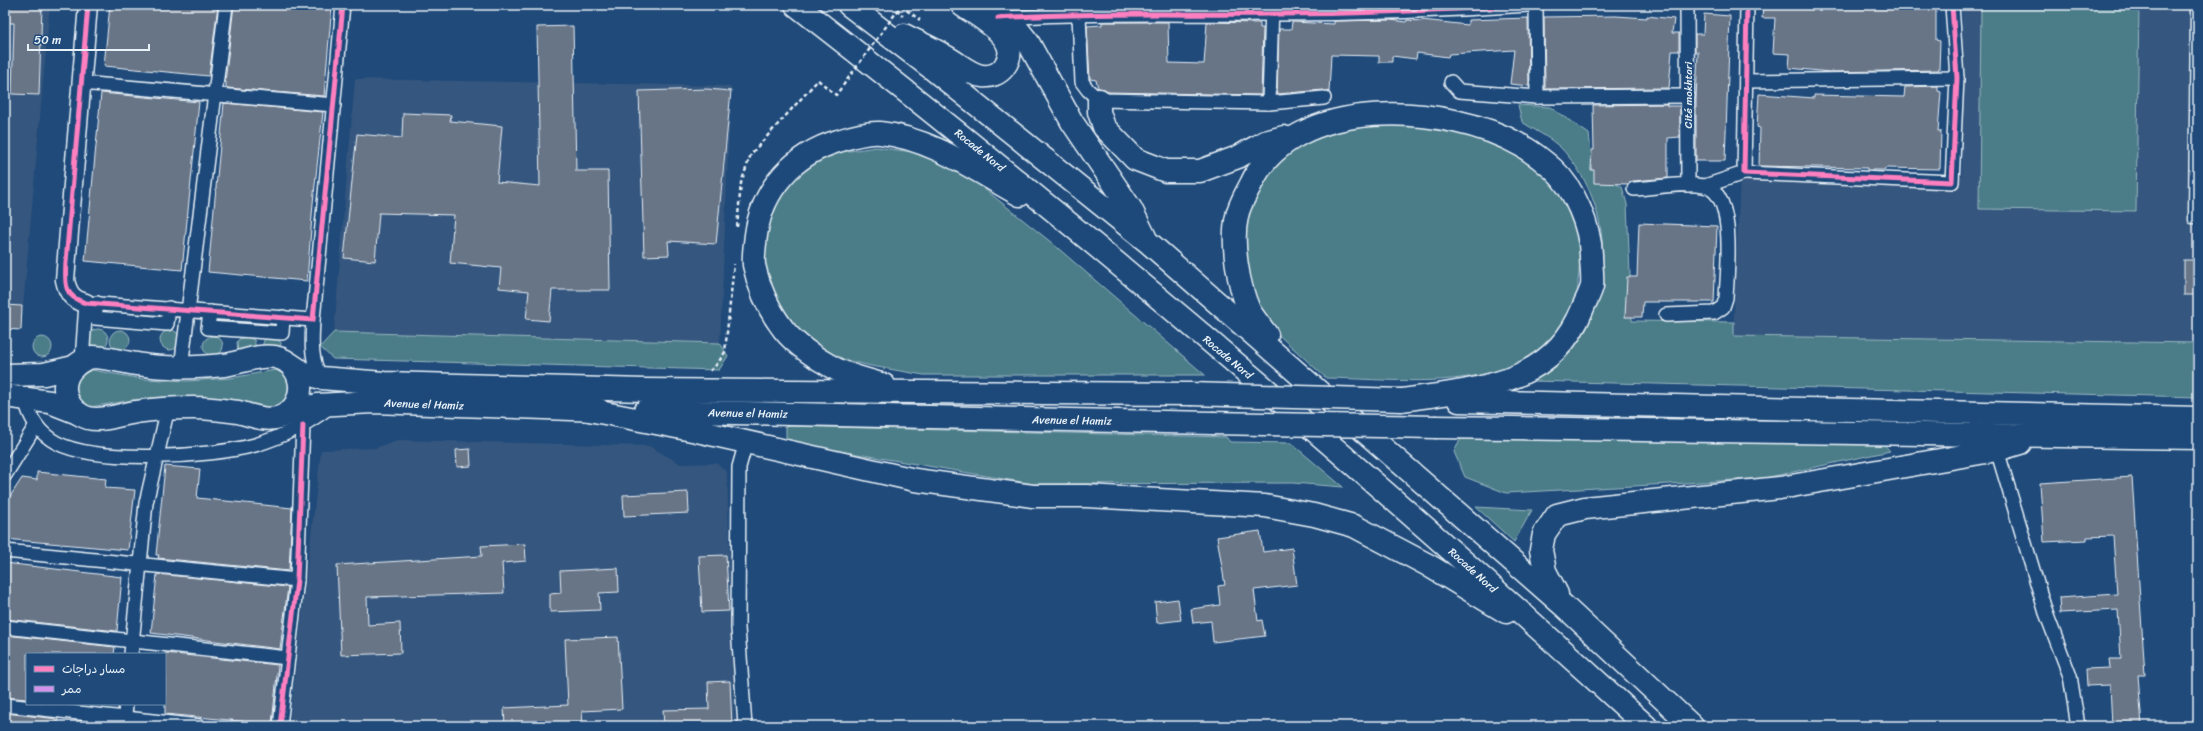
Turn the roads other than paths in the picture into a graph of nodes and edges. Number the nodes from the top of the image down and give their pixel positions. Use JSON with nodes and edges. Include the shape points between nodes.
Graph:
{"nodes":[{"id":1,"x":88,"y":5,"type":"edge"},
{"id":2,"x":226,"y":5,"type":"edge"},
{"id":3,"x":343,"y":5,"type":"edge"},
{"id":4,"x":796,"y":5,"type":"edge"},
{"id":5,"x":962,"y":5,"type":"edge"},
{"id":6,"x":1528,"y":5,"type":"edge"},
{"id":7,"x":1536,"y":5,"type":"edge"},
{"id":8,"x":1687,"y":5,"type":"edge"},
{"id":9,"x":1747,"y":5,"type":"edge"},
{"id":10,"x":1952,"y":5,"type":"edge"},
{"id":11,"x":2194,"y":5,"type":"edge"},
{"id":12,"x":857,"y":9,"type":"edge"},
{"id":13,"x":1129,"y":9,"type":"edge"},
{"id":14,"x":1418,"y":9,"type":"edge"},
{"id":15,"x":1272,"y":10,"type":"edge"},
{"id":16,"x":990,"y":12,"type":"edge"},
{"id":17,"x":1079,"y":16,"type":"junction"},
{"id":18,"x":1956,"y":78,"type":"junction"},
{"id":19,"x":1746,"y":81,"type":"junction"},
{"id":20,"x":1451,"y":82,"type":"dead end"},
{"id":21,"x":81,"y":83,"type":"junction"},
{"id":22,"x":215,"y":94,"type":"junction"},
{"id":23,"x":1688,"y":96,"type":"junction"},
{"id":24,"x":1537,"y":97,"type":"junction"},
{"id":25,"x":1324,"y":98,"type":"dead end"},
{"id":26,"x":1099,"y":100,"type":"junction"},
{"id":27,"x":1270,"y":102,"type":"junction"},
{"id":28,"x":334,"y":105,"type":"junction"},
{"id":29,"x":1300,"y":133,"type":"junction"},
{"id":30,"x":1744,"y":173,"type":"junction"},
{"id":31,"x":1688,"y":185,"type":"junction"},
{"id":32,"x":1705,"y":186,"type":"junction"},
{"id":33,"x":1634,"y":189,"type":"dead end"},
{"id":34,"x":2198,"y":220,"type":"edge"},
{"id":35,"x":1078,"y":229,"type":"junction"},
{"id":36,"x":1149,"y":243,"type":"junction"},
{"id":37,"x":91,"y":303,"type":"junction"},
{"id":38,"x":189,"y":310,"type":"junction"},
{"id":39,"x":1666,"y":315,"type":"dead end"},
{"id":40,"x":314,"y":320,"type":"junction"},
{"id":41,"x":1286,"y":362,"type":"junction"},
{"id":42,"x":78,"y":364,"type":"junction"},
{"id":43,"x":290,"y":364,"type":"junction"},
{"id":44,"x":181,"y":368,"type":"junction"},
{"id":45,"x":321,"y":378,"type":"junction"},
{"id":46,"x":10,"y":384,"type":"edge"},
{"id":47,"x":900,"y":391,"type":"junction"},
{"id":48,"x":1402,"y":400,"type":"junction"},
{"id":49,"x":168,"y":408,"type":"junction"},
{"id":50,"x":584,"y":409,"type":"junction"},
{"id":51,"x":78,"y":413,"type":"junction"},
{"id":52,"x":2198,"y":418,"type":"edge"},
{"id":53,"x":294,"y":419,"type":"junction"},
{"id":54,"x":36,"y":425,"type":"junction"},
{"id":55,"x":2044,"y":436,"type":"junction"},
{"id":56,"x":2198,"y":438,"type":"edge"},
{"id":57,"x":746,"y":442,"type":"junction"},
{"id":58,"x":1997,"y":450,"type":"junction"},
{"id":59,"x":157,"y":455,"type":"junction"},
{"id":60,"x":5,"y":475,"type":"edge"},
{"id":61,"x":5,"y":551,"type":"edge"},
{"id":62,"x":138,"y":564,"type":"junction"},
{"id":63,"x":296,"y":580,"type":"junction"},
{"id":64,"x":1565,"y":607,"type":"junction"},
{"id":65,"x":5,"y":627,"type":"edge"},
{"id":66,"x":1553,"y":641,"type":"junction"},
{"id":67,"x":131,"y":648,"type":"edge"},
{"id":68,"x":288,"y":658,"type":"junction"},
{"id":69,"x":5,"y":705,"type":"edge"},
{"id":70,"x":126,"y":705,"type":"edge"},
{"id":71,"x":124,"y":722,"type":"edge"},
{"id":72,"x":199,"y":726,"type":"edge"},
{"id":73,"x":280,"y":726,"type":"edge"},
{"id":74,"x":745,"y":726,"type":"edge"},
{"id":75,"x":1646,"y":726,"type":"edge"},
{"id":76,"x":1692,"y":726,"type":"edge"},
{"id":77,"x":2078,"y":726,"type":"edge"}],
"edges":[{"from":1,"to":21,"type":"street"},
{"from":2,"to":22,"type":"street"},
{"from":3,"to":28,"type":"street"},
{"from":4,"to":35,"type":"highway","name":"Rocade Nord"},
{"from":5,"to":12,"type":"highway","via":[[1000,32],[1008,43],[1009,57],[997,73],[990,76],[976,75],[939,52]]},
{"from":6,"to":14,"type":"street"},
{"from":7,"to":24,"type":"street"},
{"from":8,"to":23,"type":"street","name":"Cité mokhtari"},
{"from":9,"to":19,"type":"street"},
{"from":10,"to":18,"type":"street"},
{"from":11,"to":34,"type":"lane","via":[[2192,220]]},
{"from":12,"to":36,"type":"highway"},
{"from":13,"to":15,"type":"street"},
{"from":13,"to":17,"type":"street"},
{"from":14,"to":15,"type":"street"},
{"from":15,"to":27,"type":"street"},
{"from":16,"to":17,"type":"street"},
{"from":16,"to":36,"type":"highway","via":[[1016,27],[1028,42],[1072,122],[1131,209]]},
{"from":17,"to":26,"type":"street","via":[[1082,82]]},
{"from":18,"to":19,"type":"street"},
{"from":18,"to":30,"type":"street","via":[[1952,182]]},
{"from":19,"to":30,"type":"street"},
{"from":20,"to":24,"type":"street","via":[[1459,91]]},
{"from":21,"to":22,"type":"street"},
{"from":21,"to":37,"type":"street","via":[[65,280],[70,294],[76,300]]},
{"from":22,"to":28,"type":"street"},
{"from":22,"to":38,"type":"street"},
{"from":23,"to":24,"type":"street"},
{"from":23,"to":31,"type":"street","name":"Cité mokhtari"},
{"from":25,"to":27,"type":"street"},
{"from":26,"to":27,"type":"street"},
{"from":26,"to":29,"type":"highway","via":[[1099,112],[1104,126],[1135,159],[1166,171],[1200,171],[1238,157],[1265,142]]},
{"from":28,"to":40,"type":"street"},
{"from":29,"to":41,"type":"highway","via":[[1269,156],[1256,173],[1237,215],[1235,240],[1237,269],[1250,310]]},
{"from":29,"to":48,"type":"highway","via":[[1356,115],[1398,115],[1448,120],[1481,129],[1521,146],[1555,171],[1577,202],[1590,238],[1592,286],[1575,328],[1547,359],[1520,377],[1493,386]]},
{"from":30,"to":32,"type":"street"},
{"from":31,"to":32,"type":"street"},
{"from":31,"to":33,"type":"street"},
{"from":32,"to":39,"type":"street","via":[[1714,191],[1721,202],[1725,217],[1728,235],[1726,298],[1723,307],[1714,313]]},
{"from":35,"to":47,"type":"highway","via":[[952,157],[906,138],[878,133],[846,138],[823,145],[787,170],[774,186],[758,217],[754,264],[764,298],[785,331],[833,368]]},
{"from":35,"to":66,"type":"highway","name":"Rocade Nord","via":[[1355,464]]},
{"from":36,"to":41,"type":"highway"},
{"from":37,"to":38,"type":"street"},
{"from":37,"to":42,"type":"street"},
{"from":38,"to":40,"type":"street"},
{"from":38,"to":44,"type":"street"},
{"from":40,"to":45,"type":"street","via":[[311,349],[315,368]]},
{"from":41,"to":64,"type":"highway"},
{"from":42,"to":44,"type":"highway","via":[[97,357],[138,365]]},
{"from":42,"to":46,"type":"highway"},
{"from":42,"to":51,"type":"highway","via":[[68,376],[66,391],[68,401]]},
{"from":43,"to":44,"type":"highway","via":[[270,357]]},
{"from":43,"to":45,"type":"highway","via":[[302,372]]},
{"from":43,"to":53,"type":"highway","via":[[299,377],[301,387]]},
{"from":45,"to":47,"type":"highway","via":[[384,383],[645,390]]},
{"from":46,"to":51,"type":"highway"},
{"from":46,"to":54,"type":"street"},
{"from":47,"to":48,"type":"highway","bridge":true,"via":[[1190,394]]},
{"from":48,"to":52,"type":"highway"},
{"from":49,"to":51,"type":"highway","name":"Avenue el Hamiz","via":[[98,419]]},
{"from":49,"to":53,"type":"highway","name":"Avenue el Hamiz","via":[[218,410],[266,419]]},
{"from":49,"to":59,"type":"street"},
{"from":50,"to":53,"type":"highway","name":"Avenue el Hamiz","via":[[373,402],[317,405]]},
{"from":50,"to":55,"type":"highway","name":"Avenue el Hamiz","bridge":true,"via":[[1212,423]]},
{"from":50,"to":57,"type":"highway"},
{"from":53,"to":59,"type":"street","via":[[263,442],[232,450]]},
{"from":53,"to":63,"type":"street"},
{"from":54,"to":59,"type":"street","via":[[42,433],[58,444],[84,452]]},
{"from":54,"to":60,"type":"street"},
{"from":55,"to":56,"type":"highway","name":"Avenue el Hamiz"},
{"from":55,"to":58,"type":"highway"},
{"from":57,"to":66,"type":"highway","via":[[915,480],[990,491],[1033,496],[1087,496],[1265,506],[1314,515],[1361,529],[1428,565]]},
{"from":57,"to":74,"type":"street","via":[[739,467],[738,628]]},
{"from":58,"to":64,"type":"highway","via":[[1780,488],[1585,508],[1557,516],[1544,534],[1541,550],[1545,571]]},
{"from":58,"to":77,"type":"street","via":[[2046,613],[2070,676]]},
{"from":59,"to":62,"type":"street","via":[[146,503]]},
{"from":61,"to":62,"type":"street"},
{"from":62,"to":63,"type":"street"},
{"from":62,"to":67,"type":"street"},
{"from":63,"to":68,"type":"street"},
{"from":64,"to":76,"type":"highway"},
{"from":65,"to":67,"type":"street"},
{"from":66,"to":75,"type":"highway","name":"Rocade Nord"},
{"from":67,"to":68,"type":"street"},
{"from":68,"to":73,"type":"street"},
{"from":69,"to":71,"type":"street"},
{"from":70,"to":71,"type":"street"},
{"from":71,"to":72,"type":"street"}]}
